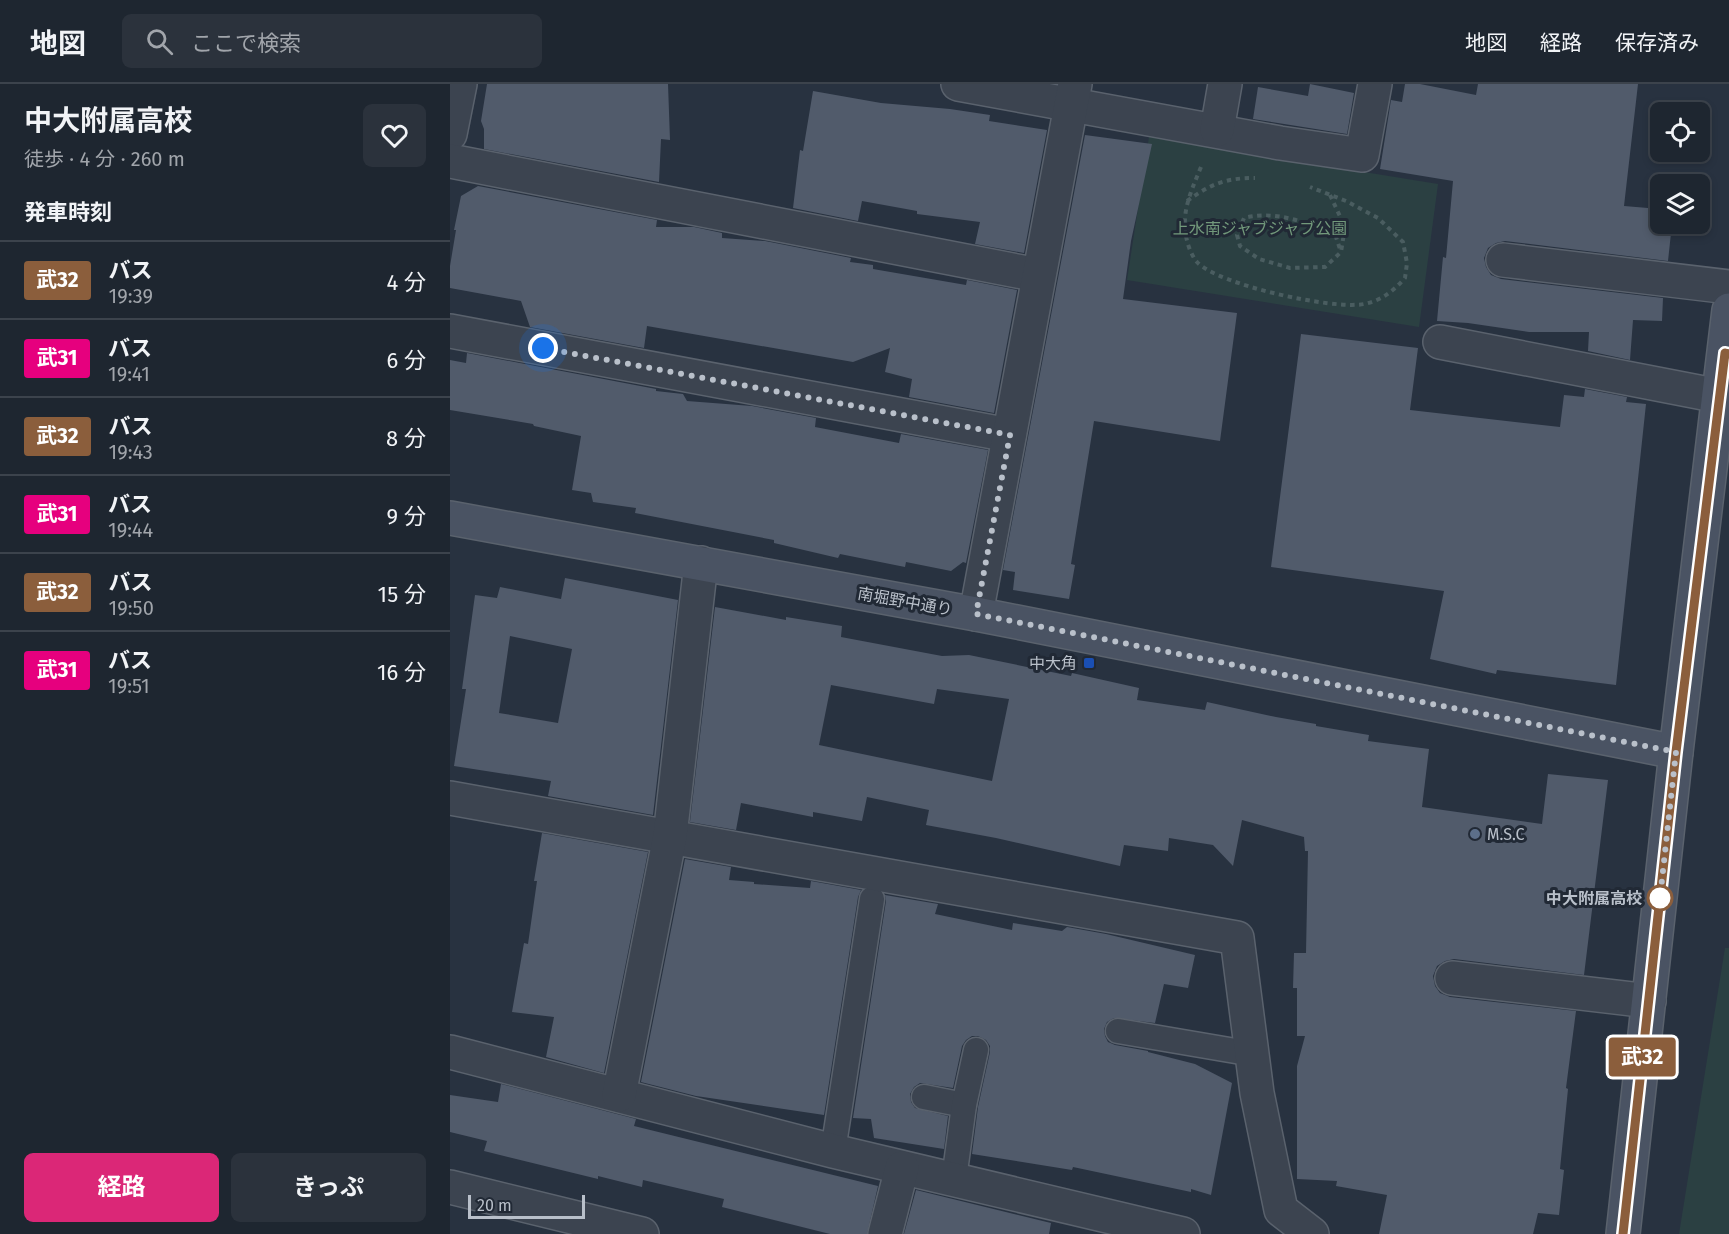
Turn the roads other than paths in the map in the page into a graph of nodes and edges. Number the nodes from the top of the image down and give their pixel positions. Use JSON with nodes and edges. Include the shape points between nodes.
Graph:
{"nodes":[{"id":1,"x":460,"y":84,"type":"edge"},
{"id":2,"x":958,"y":84,"type":"edge"},
{"id":3,"x":1225,"y":84,"type":"edge"},
{"id":4,"x":1375,"y":84,"type":"edge"},
{"id":5,"x":1073,"y":95,"type":"edge"},
{"id":6,"x":1216,"y":130,"type":"junction"},
{"id":7,"x":450,"y":134,"type":"edge"},
{"id":8,"x":450,"y":161,"type":"edge"},
{"id":9,"x":1503,"y":260,"type":"dead end"},
{"id":10,"x":1038,"y":275,"type":"junction"},
{"id":11,"x":1729,"y":287,"type":"edge"},
{"id":12,"x":1729,"y":309,"type":"edge"},
{"id":13,"x":450,"y":331,"type":"edge"},
{"id":14,"x":1440,"y":342,"type":"dead end"},
{"id":15,"x":1727,"y":354,"type":"edge"},
{"id":16,"x":1719,"y":396,"type":"junction"},
{"id":17,"x":1010,"y":435,"type":"junction"},
{"id":18,"x":450,"y":518,"type":"edge"},
{"id":19,"x":701,"y":563,"type":"junction"},
{"id":20,"x":976,"y":614,"type":"junction"},
{"id":21,"x":1676,"y":752,"type":"junction"},
{"id":22,"x":450,"y":798,"type":"edge"},
{"id":23,"x":670,"y":836,"type":"junction"},
{"id":24,"x":872,"y":899,"type":"dead end"},
{"id":25,"x":1452,"y":978,"type":"dead end"},
{"id":26,"x":1649,"y":1001,"type":"junction"},
{"id":27,"x":1118,"y":1031,"type":"dead end"},
{"id":28,"x":976,"y":1050,"type":"dead end"},
{"id":29,"x":450,"y":1052,"type":"edge"},
{"id":30,"x":1253,"y":1054,"type":"junction"},
{"id":31,"x":619,"y":1095,"type":"junction"},
{"id":32,"x":924,"y":1096,"type":"dead end"},
{"id":33,"x":964,"y":1105,"type":"junction"},
{"id":34,"x":833,"y":1151,"type":"junction"},
{"id":35,"x":902,"y":1168,"type":"junction"},
{"id":36,"x":954,"y":1179,"type":"junction"},
{"id":37,"x":450,"y":1187,"type":"edge"},
{"id":38,"x":642,"y":1234,"type":"edge"},
{"id":39,"x":885,"y":1234,"type":"edge"},
{"id":40,"x":1183,"y":1234,"type":"edge"},
{"id":41,"x":1312,"y":1234,"type":"edge"},
{"id":42,"x":1623,"y":1234,"type":"edge"}],
"edges":[{"from":1,"to":7,"type":"street"},
{"from":2,"to":5,"type":"street"},
{"from":3,"to":6,"type":"street"},
{"from":4,"to":6,"type":"street","via":[[1362,155]]},
{"from":5,"to":6,"type":"street"},
{"from":5,"to":10,"type":"street"},
{"from":8,"to":10,"type":"street"},
{"from":9,"to":11,"type":"street"},
{"from":10,"to":17,"type":"street"},
{"from":12,"to":15,"type":"street"},
{"from":13,"to":17,"type":"street"},
{"from":14,"to":16,"type":"street"},
{"from":15,"to":16,"type":"street"},
{"from":16,"to":21,"type":"street"},
{"from":17,"to":20,"type":"street"},
{"from":18,"to":19,"type":"street","name":"南堀野中通り"},
{"from":19,"to":20,"type":"street","name":"南堀野中通り"},
{"from":19,"to":23,"type":"street"},
{"from":20,"to":21,"type":"street","name":"南堀野中通り"},
{"from":21,"to":26,"type":"street"},
{"from":22,"to":23,"type":"street"},
{"from":23,"to":30,"type":"street","via":[[1237,938]]},
{"from":23,"to":31,"type":"street"},
{"from":24,"to":34,"type":"lane"},
{"from":25,"to":26,"type":"street"},
{"from":26,"to":42,"type":"street"},
{"from":27,"to":30,"type":"lane"},
{"from":28,"to":33,"type":"lane"},
{"from":29,"to":31,"type":"street"},
{"from":30,"to":41,"type":"street","via":[[1281,1210]]},
{"from":31,"to":34,"type":"street"},
{"from":32,"to":33,"type":"lane"},
{"from":33,"to":36,"type":"lane"},
{"from":34,"to":35,"type":"street"},
{"from":35,"to":36,"type":"street"},
{"from":35,"to":39,"type":"street"},
{"from":36,"to":40,"type":"street"},
{"from":37,"to":38,"type":"street"}]}
